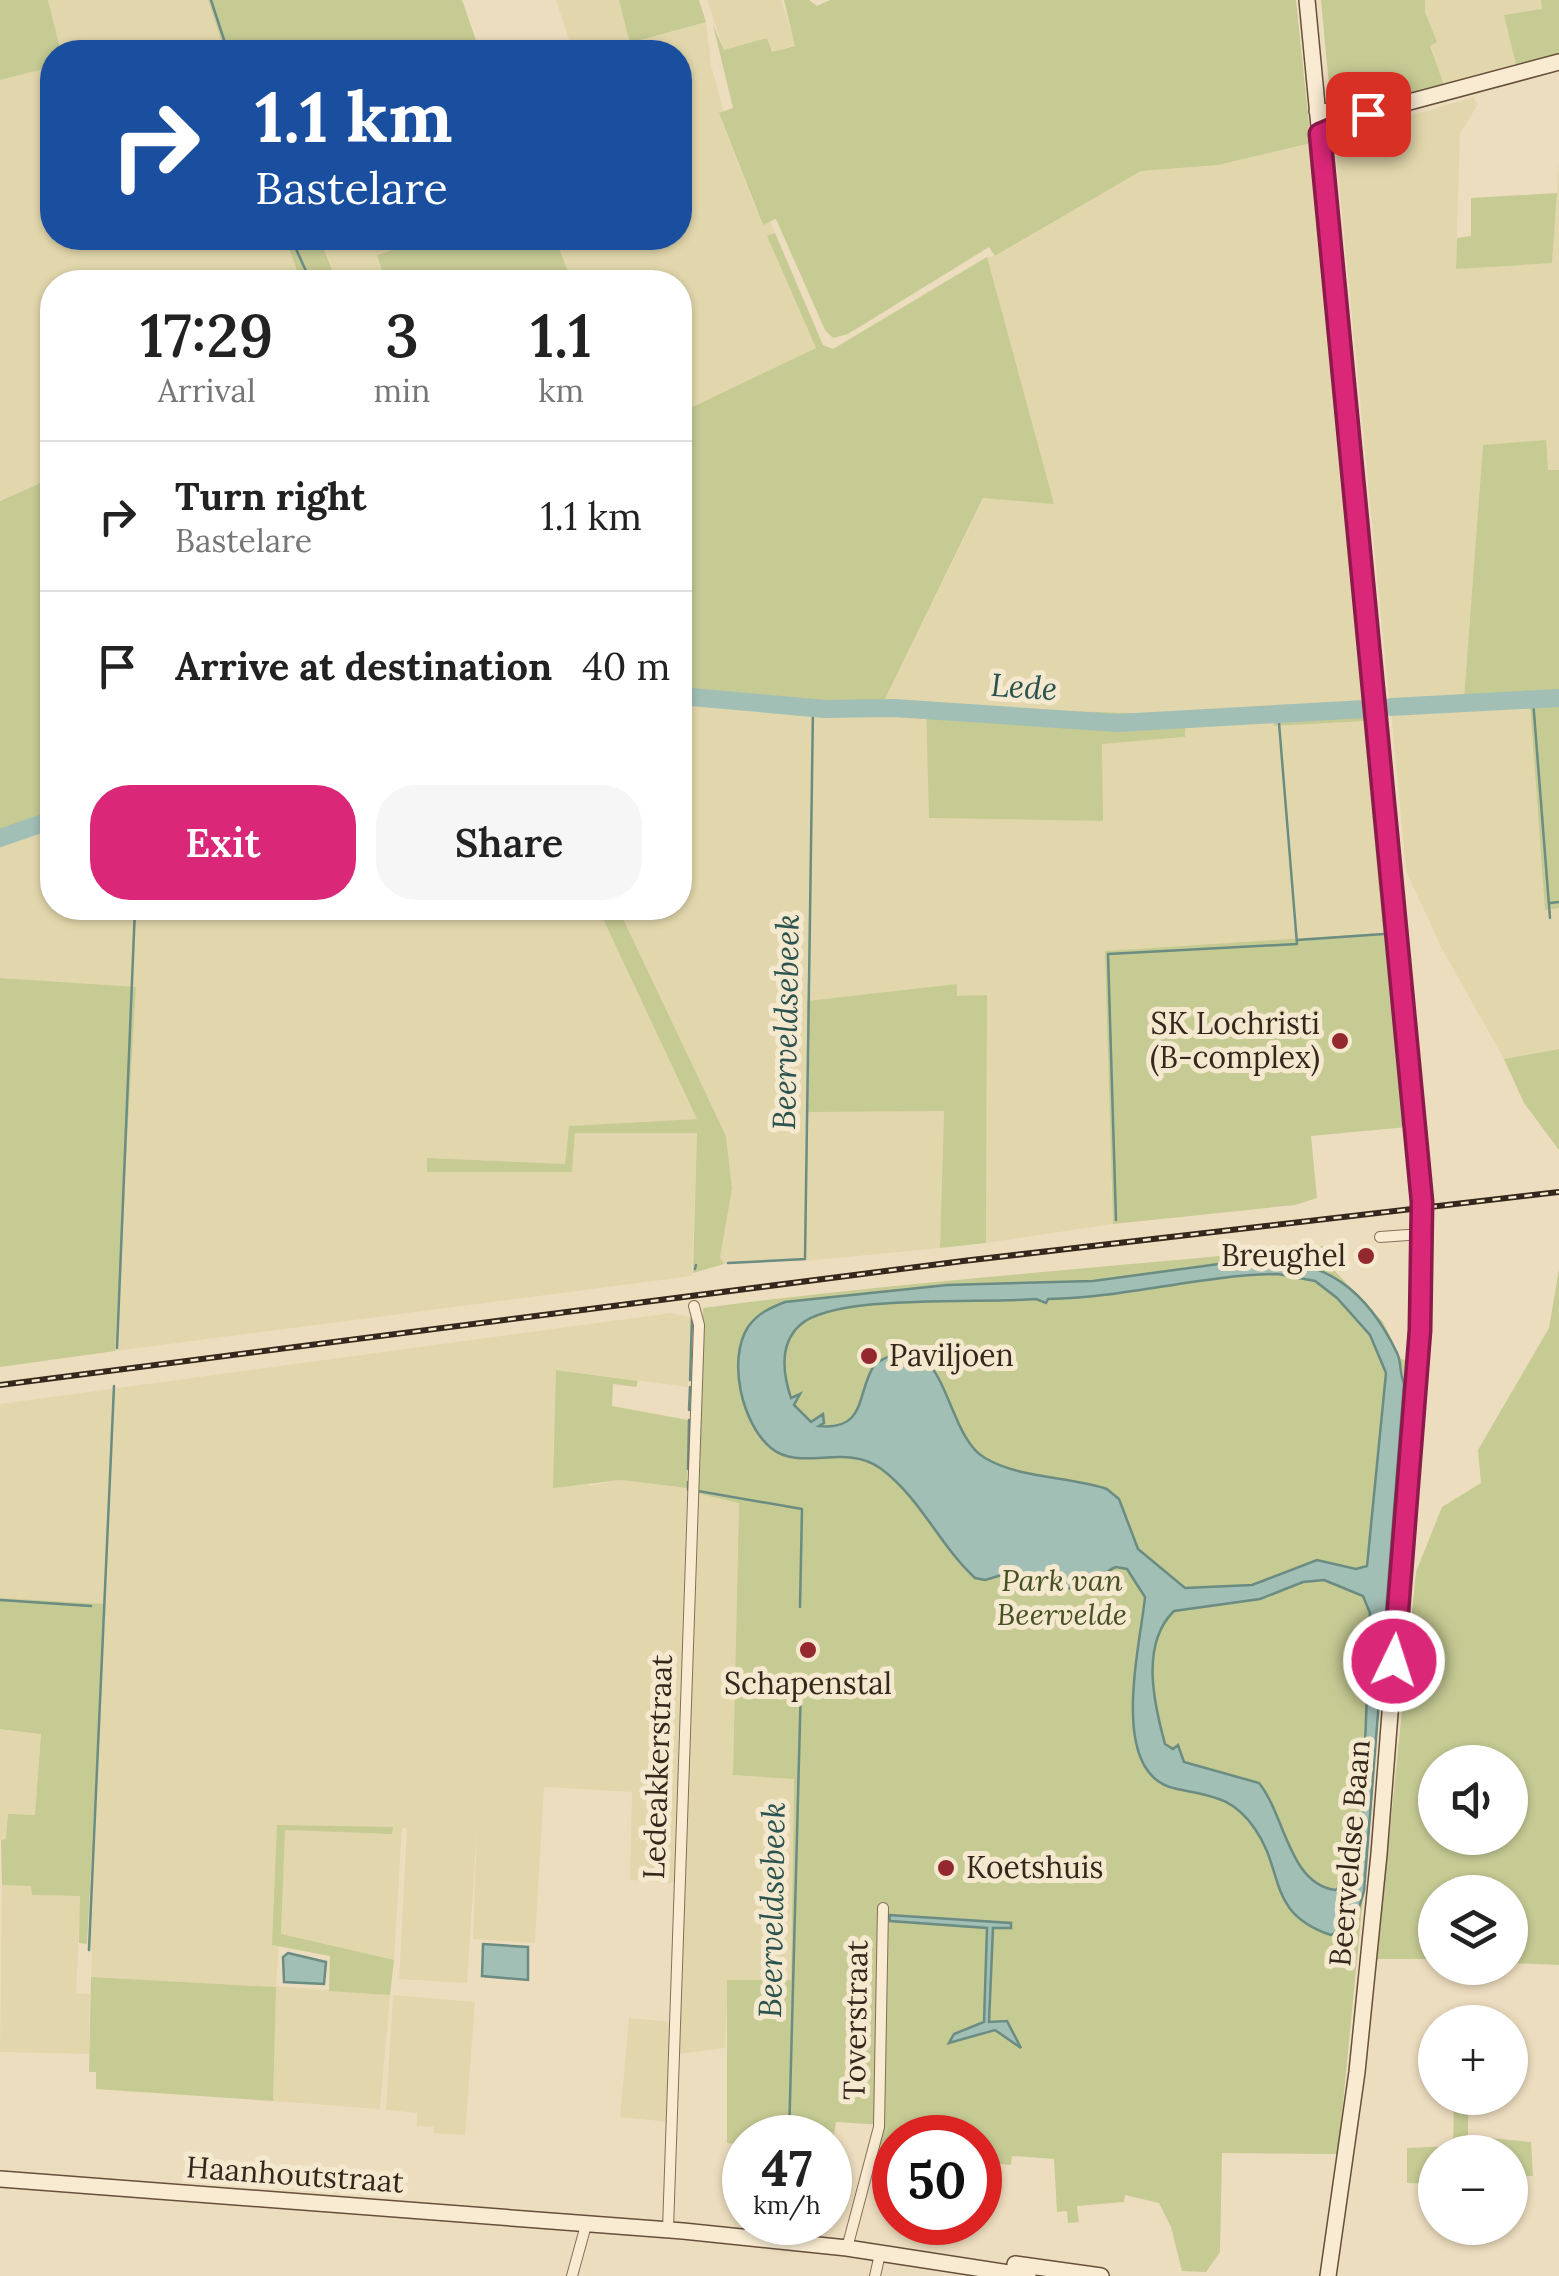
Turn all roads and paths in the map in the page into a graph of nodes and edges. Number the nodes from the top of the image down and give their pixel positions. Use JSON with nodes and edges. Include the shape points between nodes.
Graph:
{"nodes":[{"id":1,"x":1306,"y":0,"type":"edge"},
{"id":2,"x":1559,"y":62,"type":"edge"},
{"id":3,"x":1317,"y":111,"type":"junction"},
{"id":4,"x":1368,"y":114,"type":"junction"},
{"id":5,"x":1320,"y":134,"type":"junction"},
{"id":6,"x":1422,"y":1234,"type":"junction"},
{"id":7,"x":1380,"y":1237,"type":"dead end"},
{"id":8,"x":694,"y":1306,"type":"dead end"},
{"id":9,"x":883,"y":1908,"type":"dead end"},
{"id":10,"x":0,"y":2179,"type":"edge"},
{"id":11,"x":586,"y":2225,"type":"junction"},
{"id":12,"x":668,"y":2230,"type":"junction"},
{"id":13,"x":847,"y":2248,"type":"junction"},
{"id":14,"x":880,"y":2254,"type":"junction"},
{"id":15,"x":572,"y":2276,"type":"edge"},
{"id":16,"x":875,"y":2276,"type":"edge"},
{"id":17,"x":1028,"y":2276,"type":"edge"},
{"id":18,"x":1101,"y":2276,"type":"edge"},
{"id":19,"x":1328,"y":2276,"type":"edge"}],
"edges":[{"from":1,"to":3,"type":"main road","name":"Beerveldse Baan"},
{"from":2,"to":4,"type":"main road"},
{"from":3,"to":4,"type":"main road"},
{"from":3,"to":5,"type":"main road","name":"Beerveldse Baan"},
{"from":4,"to":5,"type":"main road"},
{"from":5,"to":6,"type":"main road","name":"Beerveldse Baan"},
{"from":6,"to":7,"type":"street"},
{"from":6,"to":19,"type":"main road","name":"Beerveldse Baan","via":[[1379,1854],[1358,2072]]},
{"from":8,"to":12,"type":"street","name":"Ledeakkerstraat","via":[[698,1344]]},
{"from":9,"to":13,"type":"street","name":"Toverstraat","via":[[878,2127]]},
{"from":10,"to":11,"type":"main road","name":"Haanhoutstraat"},
{"from":11,"to":12,"type":"main road","name":"Haanhoutstraat"},
{"from":11,"to":15,"type":"street"},
{"from":12,"to":13,"type":"main road","name":"Haanhoutstraat"},
{"from":13,"to":14,"type":"main road"},
{"from":13,"to":18,"type":"main road","via":[[895,2248]]},
{"from":14,"to":16,"type":"street"},
{"from":14,"to":17,"type":"main road"}]}
